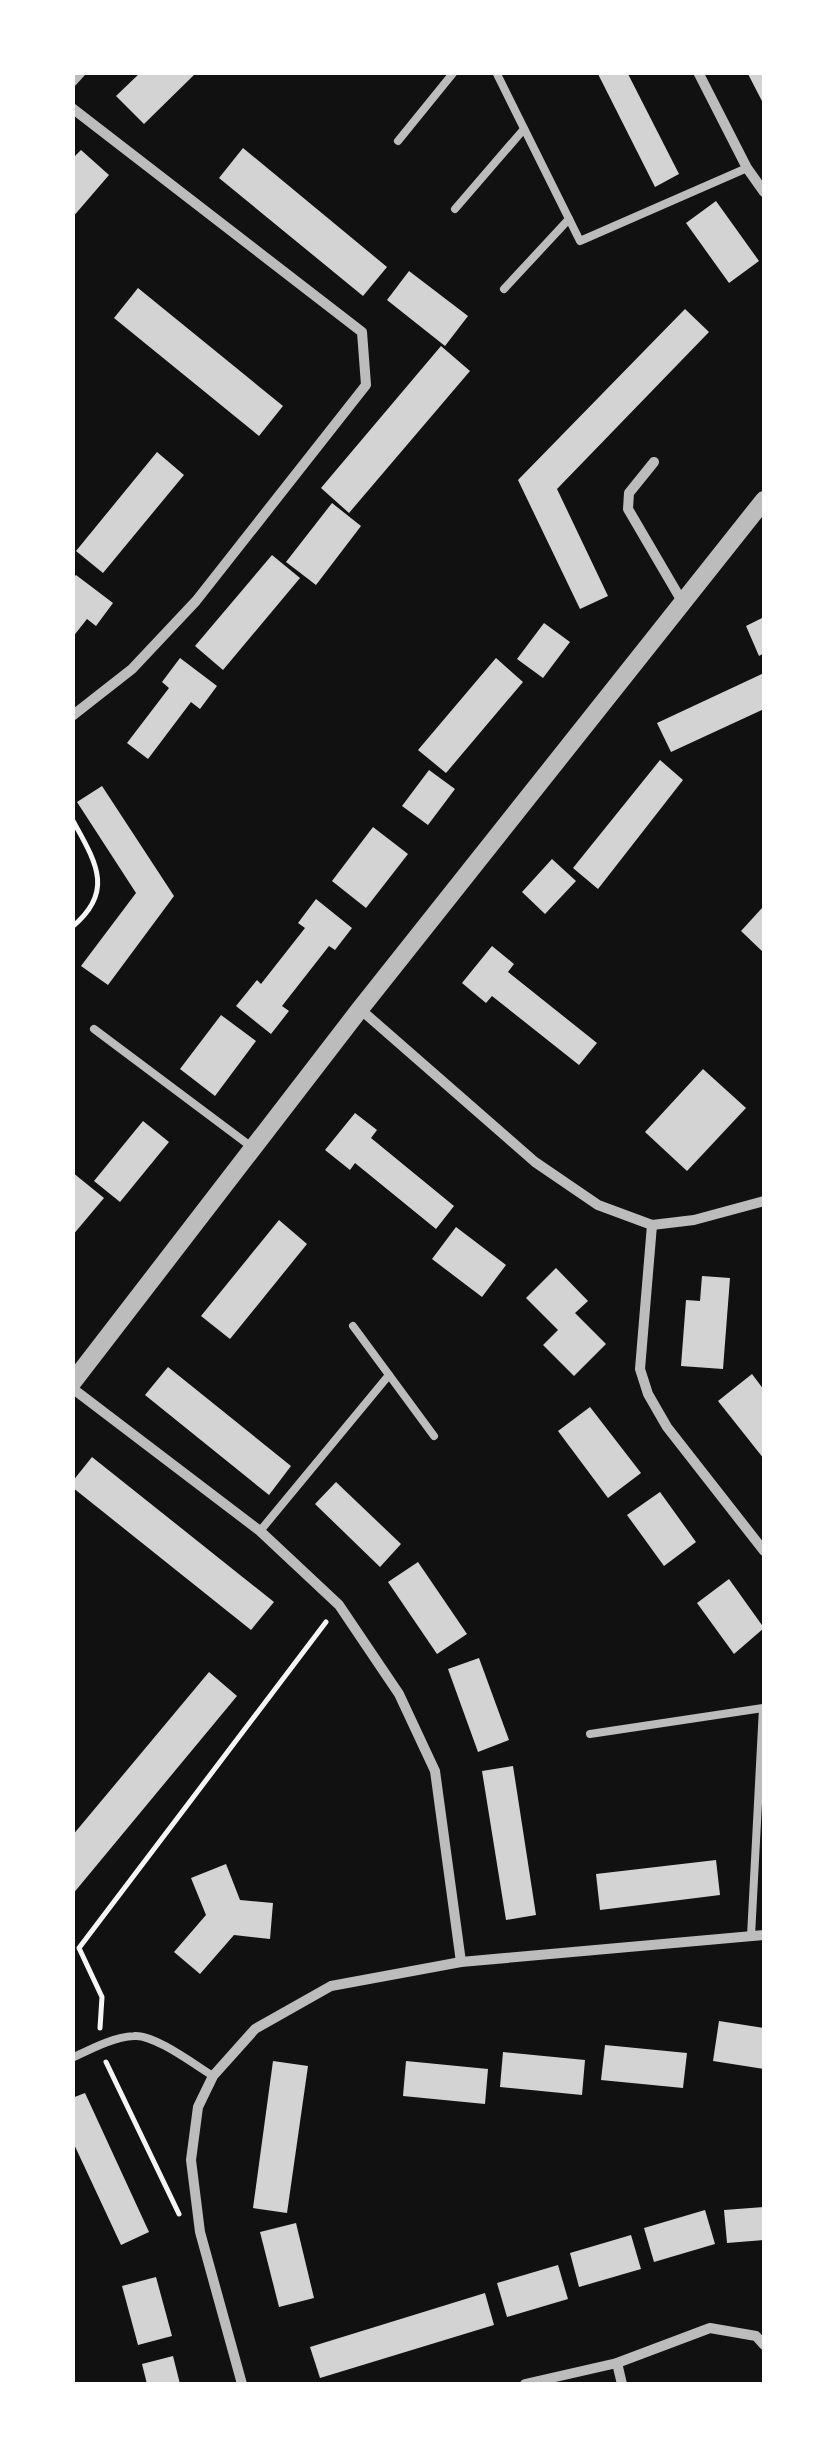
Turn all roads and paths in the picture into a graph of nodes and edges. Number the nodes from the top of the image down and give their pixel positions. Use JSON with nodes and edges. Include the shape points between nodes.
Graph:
{"nodes":[{"id":1,"x":81,"y":72,"type":"edge"},
{"id":2,"x":454,"y":72,"type":"edge"},
{"id":3,"x":496,"y":72,"type":"edge"},
{"id":4,"x":698,"y":72,"type":"edge"},
{"id":5,"x":72,"y":82,"type":"edge"},
{"id":6,"x":72,"y":108,"type":"edge"},
{"id":7,"x":524,"y":130,"type":"junction"},
{"id":8,"x":398,"y":141,"type":"dead end"},
{"id":9,"x":748,"y":168,"type":"junction"},
{"id":10,"x":764,"y":192,"type":"edge"},
{"id":11,"x":455,"y":209,"type":"dead end"},
{"id":12,"x":569,"y":219,"type":"junction"},
{"id":13,"x":504,"y":289,"type":"dead end"},
{"id":14,"x":654,"y":462,"type":"dead end"},
{"id":15,"x":764,"y":500,"type":"edge"},
{"id":16,"x":683,"y":604,"type":"junction"},
{"id":17,"x":72,"y":716,"type":"edge"},
{"id":18,"x":72,"y":819,"type":"edge"},
{"id":19,"x":72,"y":927,"type":"edge"},
{"id":20,"x":360,"y":1009,"type":"junction"},
{"id":21,"x":94,"y":1028,"type":"dead end"},
{"id":22,"x":253,"y":1148,"type":"junction"},
{"id":23,"x":764,"y":1201,"type":"edge"},
{"id":24,"x":652,"y":1224,"type":"junction"},
{"id":25,"x":354,"y":1326,"type":"dead end"},
{"id":26,"x":389,"y":1375,"type":"junction"},
{"id":27,"x":72,"y":1385,"type":"edge"},
{"id":28,"x":434,"y":1436,"type":"dead end"},
{"id":29,"x":260,"y":1530,"type":"junction"},
{"id":30,"x":764,"y":1551,"type":"edge"},
{"id":31,"x":339,"y":1605,"type":"junction"},
{"id":32,"x":590,"y":1734,"type":"dead end"},
{"id":33,"x":764,"y":1935,"type":"edge"},
{"id":34,"x":751,"y":1936,"type":"junction"},
{"id":35,"x":461,"y":1962,"type":"junction"},
{"id":36,"x":98,"y":2046,"type":"junction"},
{"id":37,"x":72,"y":2058,"type":"edge"},
{"id":38,"x":213,"y":2076,"type":"junction"},
{"id":39,"x":200,"y":2232,"type":"junction"},
{"id":40,"x":764,"y":2345,"type":"edge"},
{"id":41,"x":617,"y":2363,"type":"junction"},
{"id":42,"x":242,"y":2384,"type":"edge"},
{"id":43,"x":525,"y":2384,"type":"edge"},
{"id":44,"x":622,"y":2384,"type":"edge"}],
"edges":[{"from":1,"to":5,"type":"street"},
{"from":2,"to":8,"type":"lane"},
{"from":3,"to":7,"type":"lane"},
{"from":4,"to":9,"type":"street"},
{"from":6,"to":17,"type":"street","via":[[362,332],[366,385],[196,601],[132,669]]},
{"from":7,"to":11,"type":"lane"},
{"from":7,"to":12,"type":"lane"},
{"from":9,"to":10,"type":"street"},
{"from":9,"to":12,"type":"lane","via":[[580,241]]},
{"from":12,"to":13,"type":"lane"},
{"from":14,"to":16,"type":"street","via":[[629,493],[628,510]]},
{"from":15,"to":16,"type":"street"},
{"from":16,"to":20,"type":"street"},
{"from":18,"to":19,"type":"path","via":[[94,858],[100,890],[89,913]]},
{"from":20,"to":22,"type":"street"},
{"from":20,"to":24,"type":"street","via":[[535,1162],[598,1205]]},
{"from":21,"to":22,"type":"lane"},
{"from":22,"to":27,"type":"street"},
{"from":23,"to":24,"type":"street"},
{"from":24,"to":30,"type":"street","via":[[640,1369],[648,1394]]},
{"from":25,"to":26,"type":"lane"},
{"from":26,"to":28,"type":"lane"},
{"from":26,"to":29,"type":"lane"},
{"from":27,"to":29,"type":"street"},
{"from":29,"to":31,"type":"street"},
{"from":31,"to":35,"type":"street","via":[[399,1694],[435,1771]]},
{"from":31,"to":36,"type":"path","via":[[78,1948],[102,1998]]},
{"from":32,"to":34,"type":"lane","via":[[764,1708]]},
{"from":33,"to":34,"type":"street"},
{"from":34,"to":35,"type":"street"},
{"from":35,"to":38,"type":"street","via":[[331,1986],[255,2029]]},
{"from":36,"to":37,"type":"lane"},
{"from":36,"to":38,"type":"lane","via":[[137,2035]]},
{"from":36,"to":39,"type":"path","via":[[174,2210]]},
{"from":38,"to":39,"type":"street","via":[[198,2107],[191,2160]]},
{"from":39,"to":42,"type":"street"},
{"from":40,"to":41,"type":"street","via":[[756,2336],[710,2328]]},
{"from":41,"to":43,"type":"street"},
{"from":41,"to":44,"type":"street"}]}
